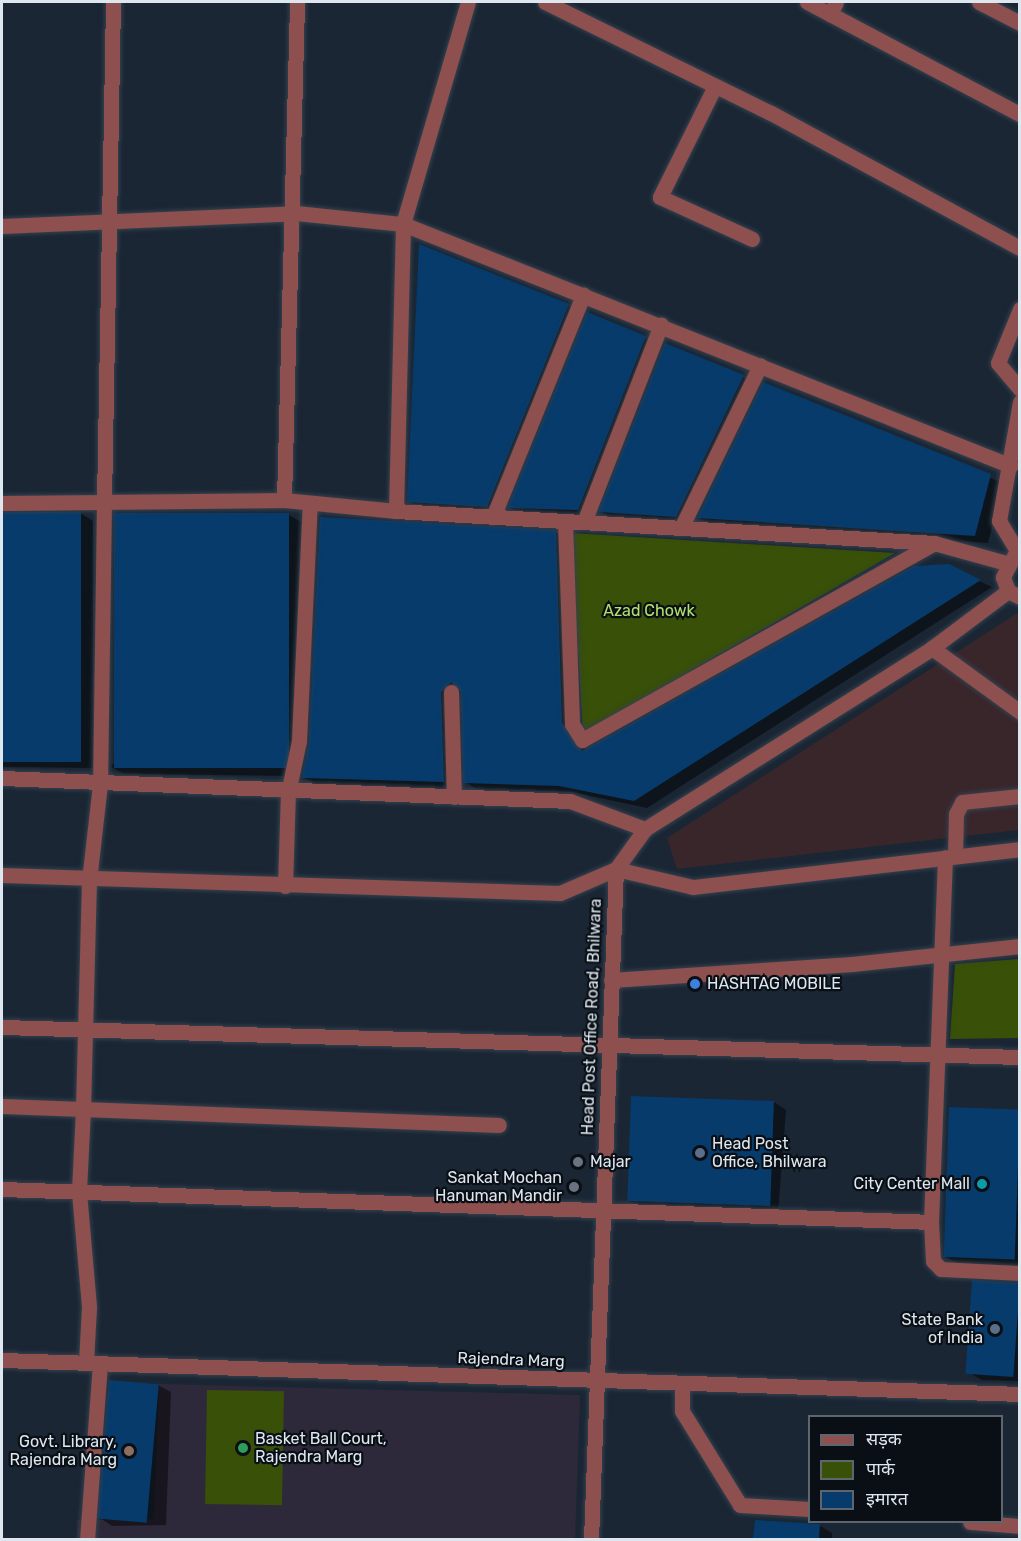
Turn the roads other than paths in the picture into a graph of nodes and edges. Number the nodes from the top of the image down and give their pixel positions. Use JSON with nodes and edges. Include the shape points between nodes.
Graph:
{"nodes":[{"id":1,"x":113,"y":2,"type":"edge"},
{"id":2,"x":297,"y":2,"type":"edge"},
{"id":3,"x":468,"y":2,"type":"edge"},
{"id":4,"x":545,"y":2,"type":"edge"},
{"id":5,"x":807,"y":2,"type":"edge"},
{"id":6,"x":978,"y":2,"type":"edge"},
{"id":7,"x":833,"y":8,"type":"edge"},
{"id":8,"x":1020,"y":23,"type":"edge"},
{"id":9,"x":716,"y":86,"type":"junction"},
{"id":10,"x":1020,"y":114,"type":"edge"},
{"id":11,"x":296,"y":213,"type":"junction"},
{"id":12,"x":112,"y":224,"type":"junction"},
{"id":13,"x":403,"y":224,"type":"junction"},
{"id":14,"x":2,"y":226,"type":"edge"},
{"id":15,"x":752,"y":239,"type":"dead end"},
{"id":16,"x":1020,"y":248,"type":"edge"},
{"id":17,"x":583,"y":295,"type":"junction"},
{"id":18,"x":1020,"y":309,"type":"edge"},
{"id":19,"x":661,"y":325,"type":"junction"},
{"id":20,"x":760,"y":364,"type":"junction"},
{"id":21,"x":1020,"y":389,"type":"edge"},
{"id":22,"x":1020,"y":402,"type":"edge"},
{"id":23,"x":1011,"y":466,"type":"junction"},
{"id":24,"x":284,"y":500,"type":"junction"},
{"id":25,"x":104,"y":502,"type":"junction"},
{"id":26,"x":2,"y":503,"type":"edge"},
{"id":27,"x":310,"y":503,"type":"junction"},
{"id":28,"x":396,"y":511,"type":"junction"},
{"id":29,"x":493,"y":517,"type":"junction"},
{"id":30,"x":565,"y":521,"type":"junction"},
{"id":31,"x":585,"y":522,"type":"junction"},
{"id":32,"x":681,"y":528,"type":"junction"},
{"id":33,"x":934,"y":543,"type":"junction"},
{"id":34,"x":1019,"y":554,"type":"edge"},
{"id":35,"x":1006,"y":563,"type":"junction"},
{"id":36,"x":1014,"y":594,"type":"edge"},
{"id":37,"x":932,"y":648,"type":"junction"},
{"id":38,"x":452,"y":692,"type":"dead end"},
{"id":39,"x":1020,"y":712,"type":"edge"},
{"id":40,"x":2,"y":778,"type":"edge"},
{"id":41,"x":100,"y":784,"type":"junction"},
{"id":42,"x":288,"y":793,"type":"junction"},
{"id":43,"x":1020,"y":796,"type":"edge"},
{"id":44,"x":454,"y":797,"type":"junction"},
{"id":45,"x":645,"y":829,"type":"junction"},
{"id":46,"x":1020,"y":849,"type":"edge"},
{"id":47,"x":950,"y":856,"type":"junction"},
{"id":48,"x":616,"y":869,"type":"junction"},
{"id":49,"x":2,"y":875,"type":"edge"},
{"id":50,"x":89,"y":879,"type":"junction"},
{"id":51,"x":285,"y":886,"type":"junction"},
{"id":52,"x":1020,"y":946,"type":"edge"},
{"id":53,"x":944,"y":955,"type":"junction"},
{"id":54,"x":611,"y":980,"type":"junction"},
{"id":55,"x":2,"y":1027,"type":"edge"},
{"id":56,"x":86,"y":1029,"type":"junction"},
{"id":57,"x":607,"y":1049,"type":"junction"},
{"id":58,"x":1020,"y":1057,"type":"edge"},
{"id":59,"x":939,"y":1058,"type":"junction"},
{"id":60,"x":2,"y":1106,"type":"edge"},
{"id":61,"x":83,"y":1109,"type":"junction"},
{"id":62,"x":499,"y":1125,"type":"dead end"},
{"id":63,"x":2,"y":1189,"type":"edge"},
{"id":64,"x":79,"y":1192,"type":"junction"},
{"id":65,"x":605,"y":1214,"type":"junction"},
{"id":66,"x":932,"y":1222,"type":"junction"},
{"id":67,"x":1020,"y":1273,"type":"edge"},
{"id":68,"x":2,"y":1360,"type":"edge"},
{"id":69,"x":93,"y":1362,"type":"junction"},
{"id":70,"x":594,"y":1381,"type":"junction"},
{"id":71,"x":682,"y":1384,"type":"junction"},
{"id":72,"x":1020,"y":1394,"type":"edge"},
{"id":73,"x":808,"y":1509,"type":"edge"},
{"id":74,"x":990,"y":1523,"type":"edge"},
{"id":75,"x":1020,"y":1526,"type":"edge"},
{"id":76,"x":87,"y":1539,"type":"edge"},
{"id":77,"x":591,"y":1539,"type":"edge"}],
"edges":[{"from":1,"to":12,"type":"street"},
{"from":2,"to":11,"type":"street"},
{"from":3,"to":13,"type":"street"},
{"from":4,"to":9,"type":"street"},
{"from":5,"to":7,"type":"street"},
{"from":6,"to":8,"type":"street"},
{"from":7,"to":10,"type":"street"},
{"from":9,"to":15,"type":"street","via":[[660,197]]},
{"from":9,"to":16,"type":"street"},
{"from":11,"to":12,"type":"street"},
{"from":11,"to":13,"type":"street"},
{"from":11,"to":24,"type":"street"},
{"from":12,"to":14,"type":"street"},
{"from":12,"to":25,"type":"street"},
{"from":13,"to":17,"type":"street"},
{"from":13,"to":28,"type":"street"},
{"from":17,"to":19,"type":"street"},
{"from":17,"to":29,"type":"street"},
{"from":18,"to":21,"type":"street","via":[[998,363]]},
{"from":19,"to":20,"type":"street"},
{"from":19,"to":31,"type":"street"},
{"from":20,"to":23,"type":"street"},
{"from":20,"to":32,"type":"street"},
{"from":22,"to":23,"type":"street"},
{"from":23,"to":34,"type":"street","via":[[999,521]]},
{"from":24,"to":25,"type":"street"},
{"from":24,"to":27,"type":"street"},
{"from":25,"to":26,"type":"street"},
{"from":25,"to":41,"type":"street"},
{"from":27,"to":28,"type":"street"},
{"from":27,"to":42,"type":"street","via":[[299,741]]},
{"from":28,"to":29,"type":"street"},
{"from":29,"to":30,"type":"street"},
{"from":30,"to":31,"type":"street"},
{"from":30,"to":33,"type":"street","via":[[572,724],[582,740]]},
{"from":31,"to":32,"type":"street"},
{"from":32,"to":33,"type":"street"},
{"from":33,"to":35,"type":"street"},
{"from":34,"to":35,"type":"street"},
{"from":35,"to":36,"type":"street","via":[[1003,577]]},
{"from":36,"to":37,"type":"street"},
{"from":37,"to":39,"type":"street"},
{"from":37,"to":45,"type":"street"},
{"from":38,"to":44,"type":"street"},
{"from":40,"to":41,"type":"street"},
{"from":41,"to":42,"type":"street"},
{"from":41,"to":50,"type":"street"},
{"from":42,"to":44,"type":"street"},
{"from":42,"to":51,"type":"street"},
{"from":43,"to":47,"type":"street","via":[[962,802],[956,814]]},
{"from":44,"to":45,"type":"street","via":[[570,801]]},
{"from":45,"to":48,"type":"street"},
{"from":46,"to":47,"type":"street"},
{"from":47,"to":48,"type":"street","via":[[693,887]]},
{"from":47,"to":53,"type":"street"},
{"from":48,"to":51,"type":"street","via":[[560,893]]},
{"from":48,"to":54,"type":"street","name":"Head Post Office Road, Bhilwara"},
{"from":49,"to":50,"type":"street"},
{"from":50,"to":51,"type":"street"},
{"from":50,"to":56,"type":"street"},
{"from":52,"to":53,"type":"street"},
{"from":53,"to":54,"type":"street"},
{"from":53,"to":59,"type":"street"},
{"from":54,"to":57,"type":"street","name":"Head Post Office Road, Bhilwara"},
{"from":55,"to":56,"type":"street"},
{"from":56,"to":57,"type":"street"},
{"from":56,"to":61,"type":"street"},
{"from":57,"to":59,"type":"street"},
{"from":57,"to":65,"type":"street","name":"Head Post Office Road, Bhilwara"},
{"from":58,"to":59,"type":"street"},
{"from":59,"to":66,"type":"street"},
{"from":60,"to":61,"type":"street"},
{"from":61,"to":62,"type":"street"},
{"from":61,"to":64,"type":"street"},
{"from":63,"to":64,"type":"street"},
{"from":64,"to":65,"type":"street"},
{"from":64,"to":69,"type":"street"},
{"from":65,"to":66,"type":"street"},
{"from":65,"to":70,"type":"street","name":"Head Post Office Road, Bhilwara"},
{"from":66,"to":67,"type":"street","via":[[933,1261],[941,1269]]},
{"from":68,"to":69,"type":"street","name":"Rajendra Marg"},
{"from":69,"to":70,"type":"street","name":"Rajendra Marg"},
{"from":69,"to":76,"type":"street"},
{"from":70,"to":71,"type":"street","name":"Rajendra Marg"},
{"from":70,"to":77,"type":"street","name":"Head Post Office Road, Bhilwara"},
{"from":71,"to":72,"type":"street","name":"Rajendra Marg"},
{"from":71,"to":73,"type":"street","via":[[682,1411],[740,1505]]},
{"from":74,"to":75,"type":"street"}]}
